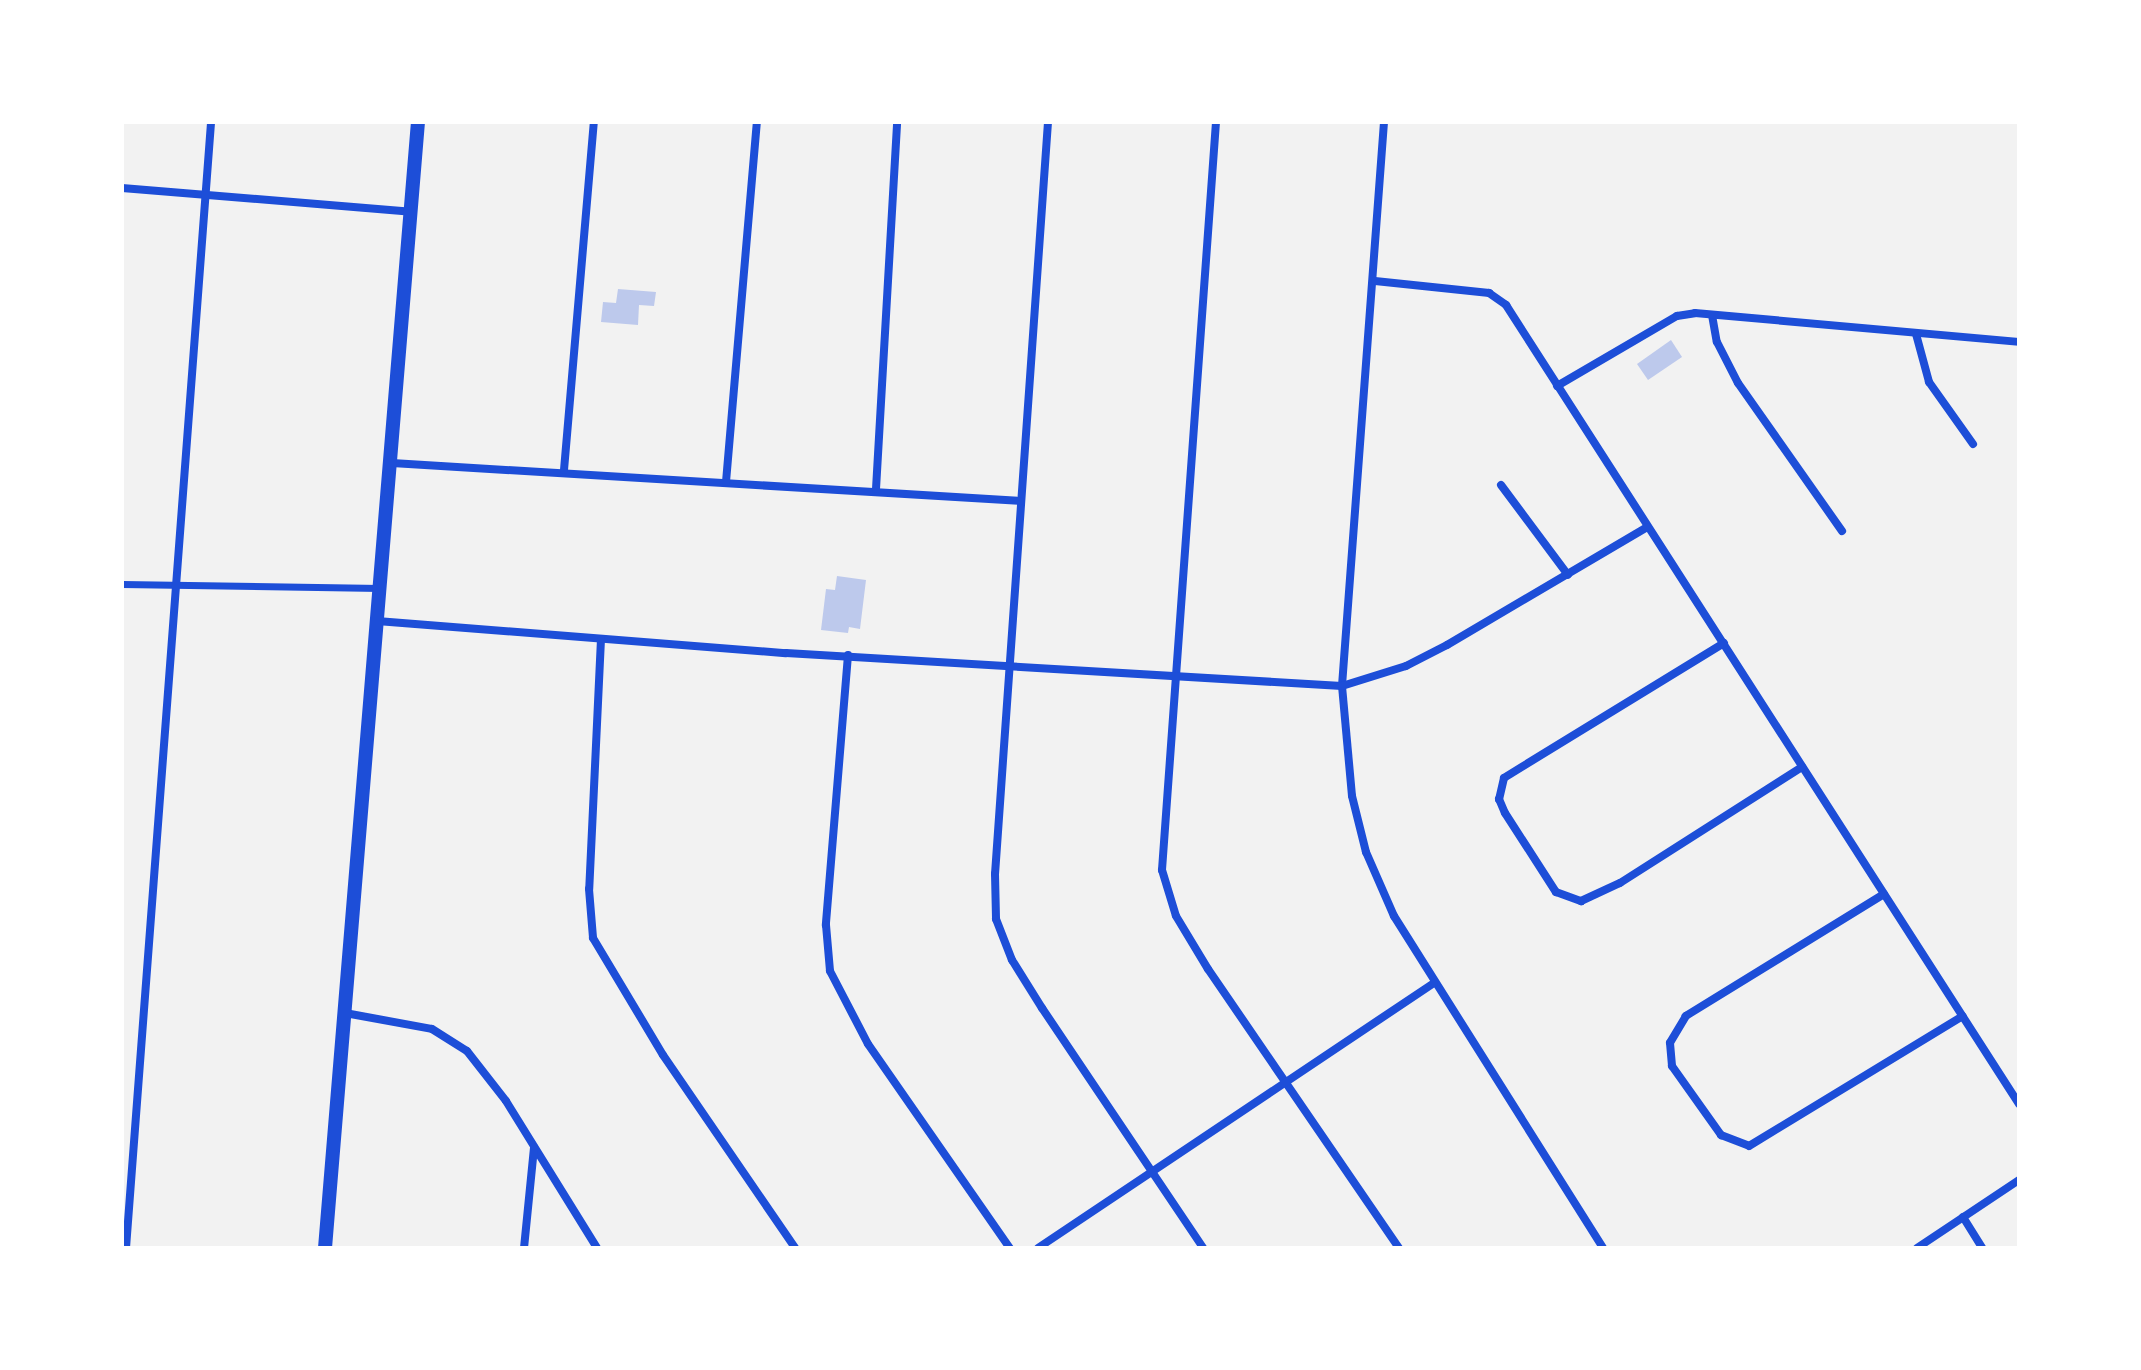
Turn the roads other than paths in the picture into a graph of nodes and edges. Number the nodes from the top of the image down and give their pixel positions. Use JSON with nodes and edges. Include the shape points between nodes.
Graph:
{"nodes":[{"id":1,"x":211,"y":122,"type":"edge"},
{"id":2,"x":418,"y":122,"type":"edge"},
{"id":3,"x":594,"y":122,"type":"edge"},
{"id":4,"x":757,"y":122,"type":"edge"},
{"id":5,"x":897,"y":122,"type":"edge"},
{"id":6,"x":1048,"y":122,"type":"edge"},
{"id":7,"x":1216,"y":122,"type":"edge"},
{"id":8,"x":1384,"y":122,"type":"edge"},
{"id":9,"x":122,"y":188,"type":"edge"},
{"id":10,"x":204,"y":196,"type":"junction"},
{"id":11,"x":411,"y":212,"type":"junction"},
{"id":12,"x":1375,"y":281,"type":"junction"},
{"id":13,"x":1712,"y":315,"type":"junction"},
{"id":14,"x":1916,"y":334,"type":"junction"},
{"id":15,"x":2019,"y":342,"type":"edge"},
{"id":16,"x":1557,"y":386,"type":"junction"},
{"id":17,"x":1973,"y":444,"type":"dead end"},
{"id":18,"x":392,"y":463,"type":"junction"},
{"id":19,"x":564,"y":470,"type":"junction"},
{"id":20,"x":726,"y":482,"type":"junction"},
{"id":21,"x":1501,"y":485,"type":"dead end"},
{"id":22,"x":876,"y":489,"type":"junction"},
{"id":23,"x":1020,"y":501,"type":"junction"},
{"id":24,"x":1647,"y":527,"type":"junction"},
{"id":25,"x":1842,"y":531,"type":"dead end"},
{"id":26,"x":1568,"y":575,"type":"junction"},
{"id":27,"x":122,"y":584,"type":"edge"},
{"id":28,"x":174,"y":586,"type":"junction"},
{"id":29,"x":381,"y":588,"type":"junction"},
{"id":30,"x":377,"y":621,"type":"junction"},
{"id":31,"x":601,"y":639,"type":"junction"},
{"id":32,"x":1724,"y":643,"type":"junction"},
{"id":33,"x":848,"y":655,"type":"junction"},
{"id":34,"x":1010,"y":665,"type":"junction"},
{"id":35,"x":1172,"y":675,"type":"junction"},
{"id":36,"x":1342,"y":686,"type":"junction"},
{"id":37,"x":1802,"y":767,"type":"junction"},
{"id":38,"x":1884,"y":894,"type":"junction"},
{"id":39,"x":1434,"y":983,"type":"junction"},
{"id":40,"x":345,"y":1013,"type":"junction"},
{"id":41,"x":1963,"y":1016,"type":"junction"},
{"id":42,"x":1286,"y":1082,"type":"junction"},
{"id":43,"x":2019,"y":1104,"type":"edge"},
{"id":44,"x":534,"y":1147,"type":"junction"},
{"id":45,"x":1151,"y":1172,"type":"junction"},
{"id":46,"x":2019,"y":1180,"type":"edge"},
{"id":47,"x":1963,"y":1217,"type":"junction"},
{"id":48,"x":126,"y":1248,"type":"edge"},
{"id":49,"x":325,"y":1248,"type":"edge"},
{"id":50,"x":524,"y":1248,"type":"edge"},
{"id":51,"x":597,"y":1248,"type":"edge"},
{"id":52,"x":795,"y":1248,"type":"edge"},
{"id":53,"x":1010,"y":1248,"type":"edge"},
{"id":54,"x":1038,"y":1248,"type":"edge"},
{"id":55,"x":1203,"y":1248,"type":"edge"},
{"id":56,"x":1399,"y":1248,"type":"edge"},
{"id":57,"x":1603,"y":1248,"type":"edge"},
{"id":58,"x":1917,"y":1248,"type":"edge"},
{"id":59,"x":1982,"y":1248,"type":"edge"}],
"edges":[{"from":1,"to":10,"type":"street"},
{"from":2,"to":11,"type":"street"},
{"from":3,"to":19,"type":"street"},
{"from":4,"to":20,"type":"street"},
{"from":5,"to":22,"type":"street"},
{"from":6,"to":23,"type":"street"},
{"from":7,"to":35,"type":"street"},
{"from":8,"to":12,"type":"street"},
{"from":9,"to":10,"type":"street"},
{"from":10,"to":11,"type":"street"},
{"from":10,"to":28,"type":"street"},
{"from":11,"to":18,"type":"street"},
{"from":12,"to":16,"type":"street","via":[[1499,298]]},
{"from":12,"to":36,"type":"street"},
{"from":13,"to":14,"type":"street"},
{"from":13,"to":16,"type":"street","via":[[1677,316]]},
{"from":13,"to":25,"type":"street","via":[[1731,371]]},
{"from":14,"to":15,"type":"street"},
{"from":14,"to":17,"type":"street","via":[[1929,382]]},
{"from":16,"to":24,"type":"street"},
{"from":18,"to":19,"type":"street"},
{"from":18,"to":29,"type":"street"},
{"from":19,"to":20,"type":"street"},
{"from":20,"to":22,"type":"street"},
{"from":21,"to":26,"type":"street"},
{"from":22,"to":23,"type":"street"},
{"from":23,"to":34,"type":"street"},
{"from":24,"to":26,"type":"street"},
{"from":24,"to":32,"type":"street"},
{"from":26,"to":36,"type":"street","via":[[1406,666]]},
{"from":27,"to":28,"type":"street"},
{"from":28,"to":29,"type":"street"},
{"from":28,"to":48,"type":"street"},
{"from":29,"to":30,"type":"street"},
{"from":30,"to":31,"type":"street"},
{"from":30,"to":40,"type":"street"},
{"from":31,"to":33,"type":"street"},
{"from":31,"to":52,"type":"street","via":[[589,889],[593,938],[663,1055]]},
{"from":32,"to":37,"type":"street"},
{"from":32,"to":37,"type":"street","via":[[1504,778],[1499,799],[1505,813],[1556,892],[1581,901],[1620,883]]},
{"from":33,"to":34,"type":"street"},
{"from":33,"to":53,"type":"street","via":[[826,925],[830,971],[868,1044]]},
{"from":34,"to":35,"type":"street"},
{"from":34,"to":45,"type":"street","via":[[996,919],[1034,995]]},
{"from":35,"to":36,"type":"street"},
{"from":35,"to":42,"type":"street","via":[[1161,828],[1166,895],[1208,969]]},
{"from":36,"to":39,"type":"street","via":[[1347,761],[1366,852],[1394,916]]},
{"from":37,"to":38,"type":"street"},
{"from":38,"to":41,"type":"street"},
{"from":38,"to":41,"type":"street","via":[[1686,1016],[1670,1043],[1672,1066],[1721,1135],[1749,1146]]},
{"from":39,"to":42,"type":"street"},
{"from":39,"to":57,"type":"street"},
{"from":40,"to":44,"type":"street","via":[[432,1029],[454,1039],[492,1082]]},
{"from":40,"to":49,"type":"street"},
{"from":41,"to":43,"type":"street"},
{"from":42,"to":45,"type":"street"},
{"from":42,"to":56,"type":"street"},
{"from":44,"to":50,"type":"street"},
{"from":44,"to":51,"type":"street"},
{"from":45,"to":54,"type":"street"},
{"from":45,"to":55,"type":"street"},
{"from":46,"to":47,"type":"street"},
{"from":47,"to":58,"type":"street"},
{"from":47,"to":59,"type":"street"}]}
